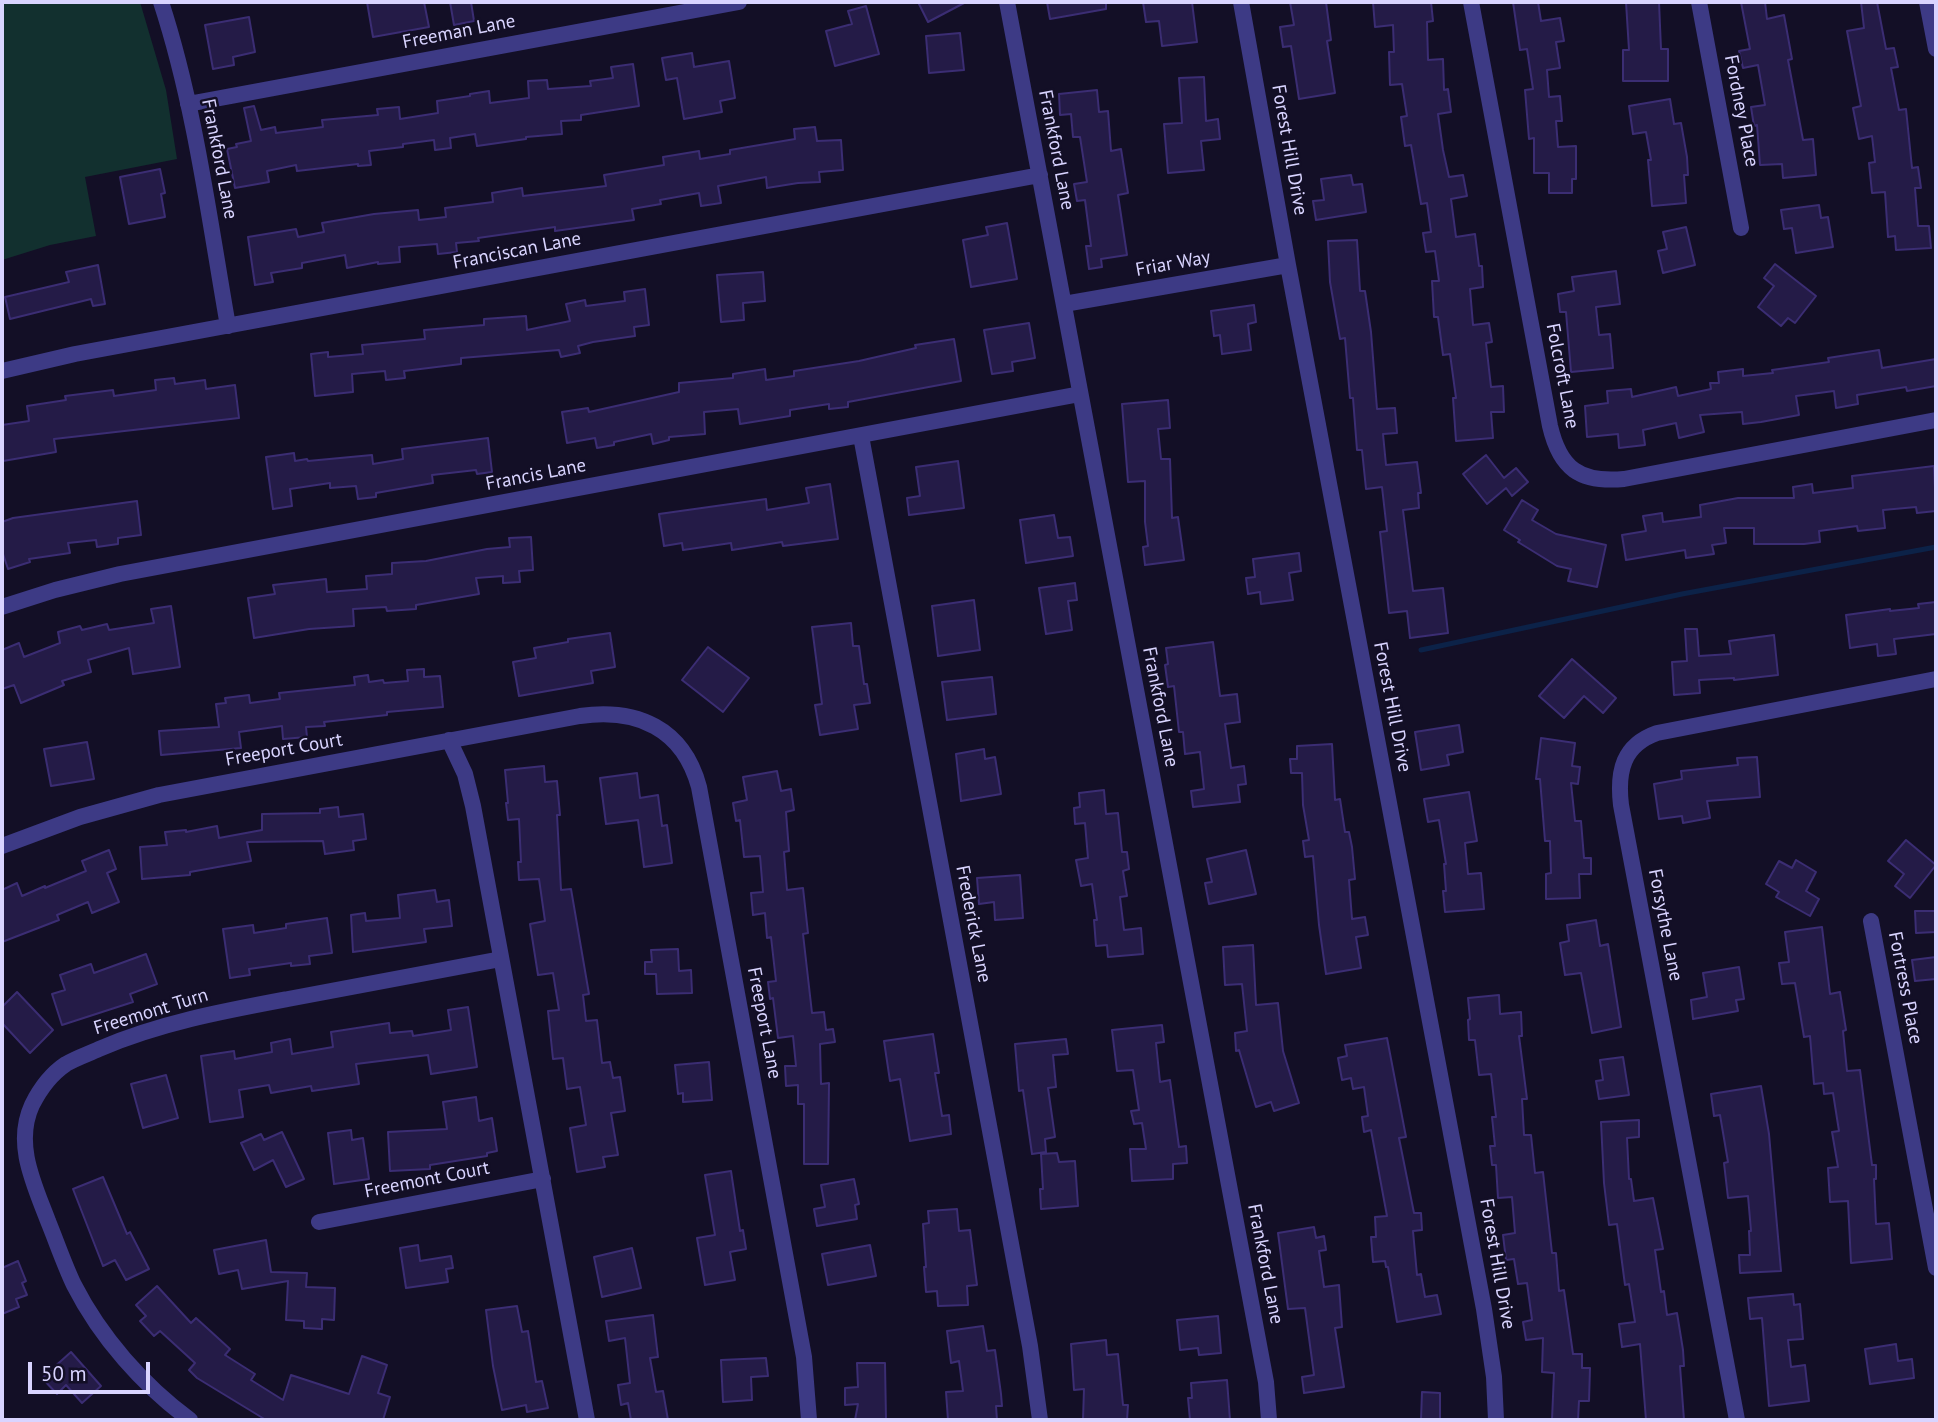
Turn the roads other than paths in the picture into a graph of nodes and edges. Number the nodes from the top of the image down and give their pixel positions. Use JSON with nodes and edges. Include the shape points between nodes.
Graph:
{"nodes":[{"id":1,"x":161,"y":2,"type":"edge"},
{"id":2,"x":739,"y":2,"type":"edge"},
{"id":3,"x":1007,"y":2,"type":"edge"},
{"id":4,"x":1241,"y":2,"type":"edge"},
{"id":5,"x":1471,"y":2,"type":"edge"},
{"id":6,"x":1699,"y":2,"type":"edge"},
{"id":7,"x":1927,"y":2,"type":"edge"},
{"id":8,"x":1936,"y":49,"type":"edge"},
{"id":9,"x":188,"y":104,"type":"junction"},
{"id":10,"x":1040,"y":175,"type":"junction"},
{"id":11,"x":1741,"y":228,"type":"dead end"},
{"id":12,"x":1288,"y":265,"type":"junction"},
{"id":13,"x":1065,"y":304,"type":"junction"},
{"id":14,"x":229,"y":326,"type":"junction"},
{"id":15,"x":2,"y":371,"type":"edge"},
{"id":16,"x":1080,"y":394,"type":"junction"},
{"id":17,"x":1936,"y":420,"type":"edge"},
{"id":18,"x":861,"y":436,"type":"junction"},
{"id":19,"x":2,"y":607,"type":"edge"},
{"id":20,"x":1936,"y":679,"type":"edge"},
{"id":21,"x":580,"y":716,"type":"joint"},
{"id":22,"x":449,"y":740,"type":"junction"},
{"id":23,"x":2,"y":846,"type":"edge"},
{"id":24,"x":1871,"y":921,"type":"dead end"},
{"id":25,"x":501,"y":959,"type":"junction"},
{"id":26,"x":544,"y":1179,"type":"junction"},
{"id":27,"x":319,"y":1222,"type":"dead end"},
{"id":28,"x":1936,"y":1268,"type":"edge"},
{"id":29,"x":190,"y":1420,"type":"edge"},
{"id":30,"x":587,"y":1420,"type":"edge"},
{"id":31,"x":809,"y":1420,"type":"edge"},
{"id":32,"x":1040,"y":1420,"type":"edge"},
{"id":33,"x":1269,"y":1420,"type":"edge"},
{"id":34,"x":1496,"y":1420,"type":"edge"},
{"id":35,"x":1737,"y":1420,"type":"edge"}],
"edges":[{"from":1,"to":9,"type":"street","name":"Frankford Lane"},
{"from":2,"to":9,"type":"street","name":"Freeman Lane"},
{"from":3,"to":10,"type":"street","name":"Frankford Lane"},
{"from":4,"to":12,"type":"street","name":"Forest Hill Drive"},
{"from":5,"to":17,"type":"street","name":"Folcroft Lane","via":[[1550,426],[1567,465],[1591,478],[1624,479]]},
{"from":6,"to":11,"type":"street","name":"Fordney Place"},
{"from":7,"to":8,"type":"street"},
{"from":9,"to":14,"type":"street","name":"Frankford Lane"},
{"from":10,"to":13,"type":"street","name":"Frankford Lane"},
{"from":10,"to":14,"type":"street","name":"Franciscan Lane"},
{"from":12,"to":13,"type":"street","name":"Friar Way"},
{"from":12,"to":34,"type":"street","name":"Forest Hill Drive","via":[[1482,1295]]},
{"from":13,"to":16,"type":"street","name":"Frankford Lane"},
{"from":14,"to":15,"type":"street","name":"Franciscan Lane"},
{"from":16,"to":18,"type":"street","name":"Francis Lane"},
{"from":16,"to":33,"type":"street","name":"Frankford Lane","via":[[1266,1382]]},
{"from":18,"to":19,"type":"street","name":"Francis Lane","via":[[144,570]]},
{"from":18,"to":32,"type":"street","name":"Frederick Lane","via":[[1028,1333]]},
{"from":20,"to":35,"type":"street","name":"Forsythe Lane","via":[[1657,733],[1636,744],[1621,773],[1621,805]]},
{"from":21,"to":22,"type":"street","name":"Freeport Court"},
{"from":21,"to":31,"type":"street","name":"Freeport Lane","via":[[618,714],[654,725],[676,742],[696,776],[804,1357]]},
{"from":22,"to":23,"type":"street","name":"Freeport Court","via":[[159,795]]},
{"from":22,"to":25,"type":"street","via":[[469,787]]},
{"from":24,"to":28,"type":"street","name":"Fortress Place"},
{"from":25,"to":26,"type":"street"},
{"from":25,"to":29,"type":"street","name":"Freemont Turn","via":[[166,1026],[74,1059],[45,1083],[28,1116],[26,1151],[66,1266],[113,1344],[149,1385]]},
{"from":26,"to":27,"type":"street","name":"Freemont Court"},
{"from":26,"to":30,"type":"street"}]}
